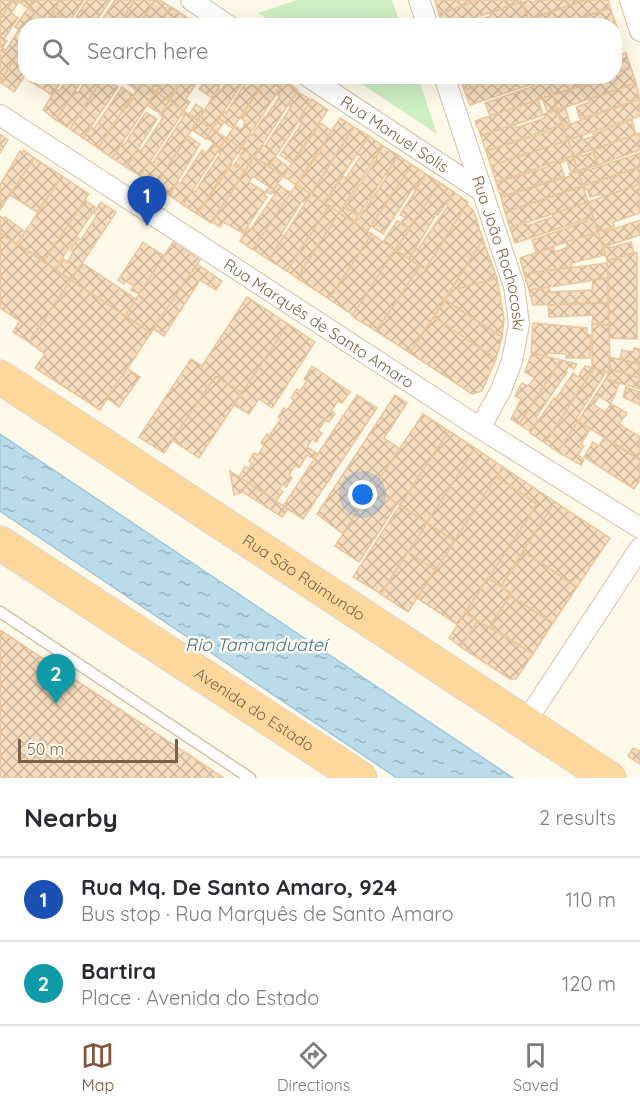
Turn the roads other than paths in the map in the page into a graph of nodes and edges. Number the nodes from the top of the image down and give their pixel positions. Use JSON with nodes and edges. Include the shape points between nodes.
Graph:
{"nodes":[{"id":1,"x":419,"y":0,"type":"edge"},
{"id":2,"x":630,"y":0,"type":"edge"},
{"id":3,"x":203,"y":2,"type":"edge"},
{"id":4,"x":221,"y":18,"type":"edge"},
{"id":5,"x":425,"y":18,"type":"edge"},
{"id":6,"x":640,"y":31,"type":"edge"},
{"id":7,"x":319,"y":84,"type":"edge"},
{"id":8,"x":447,"y":84,"type":"edge"},
{"id":9,"x":0,"y":115,"type":"edge"},
{"id":10,"x":483,"y":192,"type":"junction"},
{"id":11,"x":0,"y":377,"type":"edge"},
{"id":12,"x":480,"y":428,"type":"junction"},
{"id":13,"x":640,"y":528,"type":"edge"},
{"id":14,"x":0,"y":543,"type":"edge"},
{"id":15,"x":640,"y":548,"type":"edge"},
{"id":16,"x":0,"y":612,"type":"edge"},
{"id":17,"x":525,"y":723,"type":"junction"},
{"id":18,"x":250,"y":778,"type":"edge"},
{"id":19,"x":360,"y":778,"type":"edge"},
{"id":20,"x":609,"y":778,"type":"edge"}],
"edges":[{"from":1,"to":5,"type":"street"},
{"from":2,"to":6,"type":"street"},
{"from":3,"to":4,"type":"street"},
{"from":7,"to":10,"type":"street","name":"Rua Manuel Solis"},
{"from":8,"to":10,"type":"street","name":"Rua João Rochocoski"},
{"from":9,"to":12,"type":"street","name":"Rua Marquês de Santo Amaro"},
{"from":10,"to":12,"type":"street","name":"Rua João Rochocoski","via":[[514,286],[519,324],[512,361]]},
{"from":11,"to":17,"type":"highway","name":"Rua São Raimundo"},
{"from":12,"to":13,"type":"street","name":"Rua Marquês de Santo Amaro"},
{"from":14,"to":19,"type":"highway","name":"Avenida do Estado"},
{"from":15,"to":17,"type":"street"},
{"from":16,"to":18,"type":"lane"},
{"from":17,"to":20,"type":"highway","name":"Rua São Raimundo"}]}
